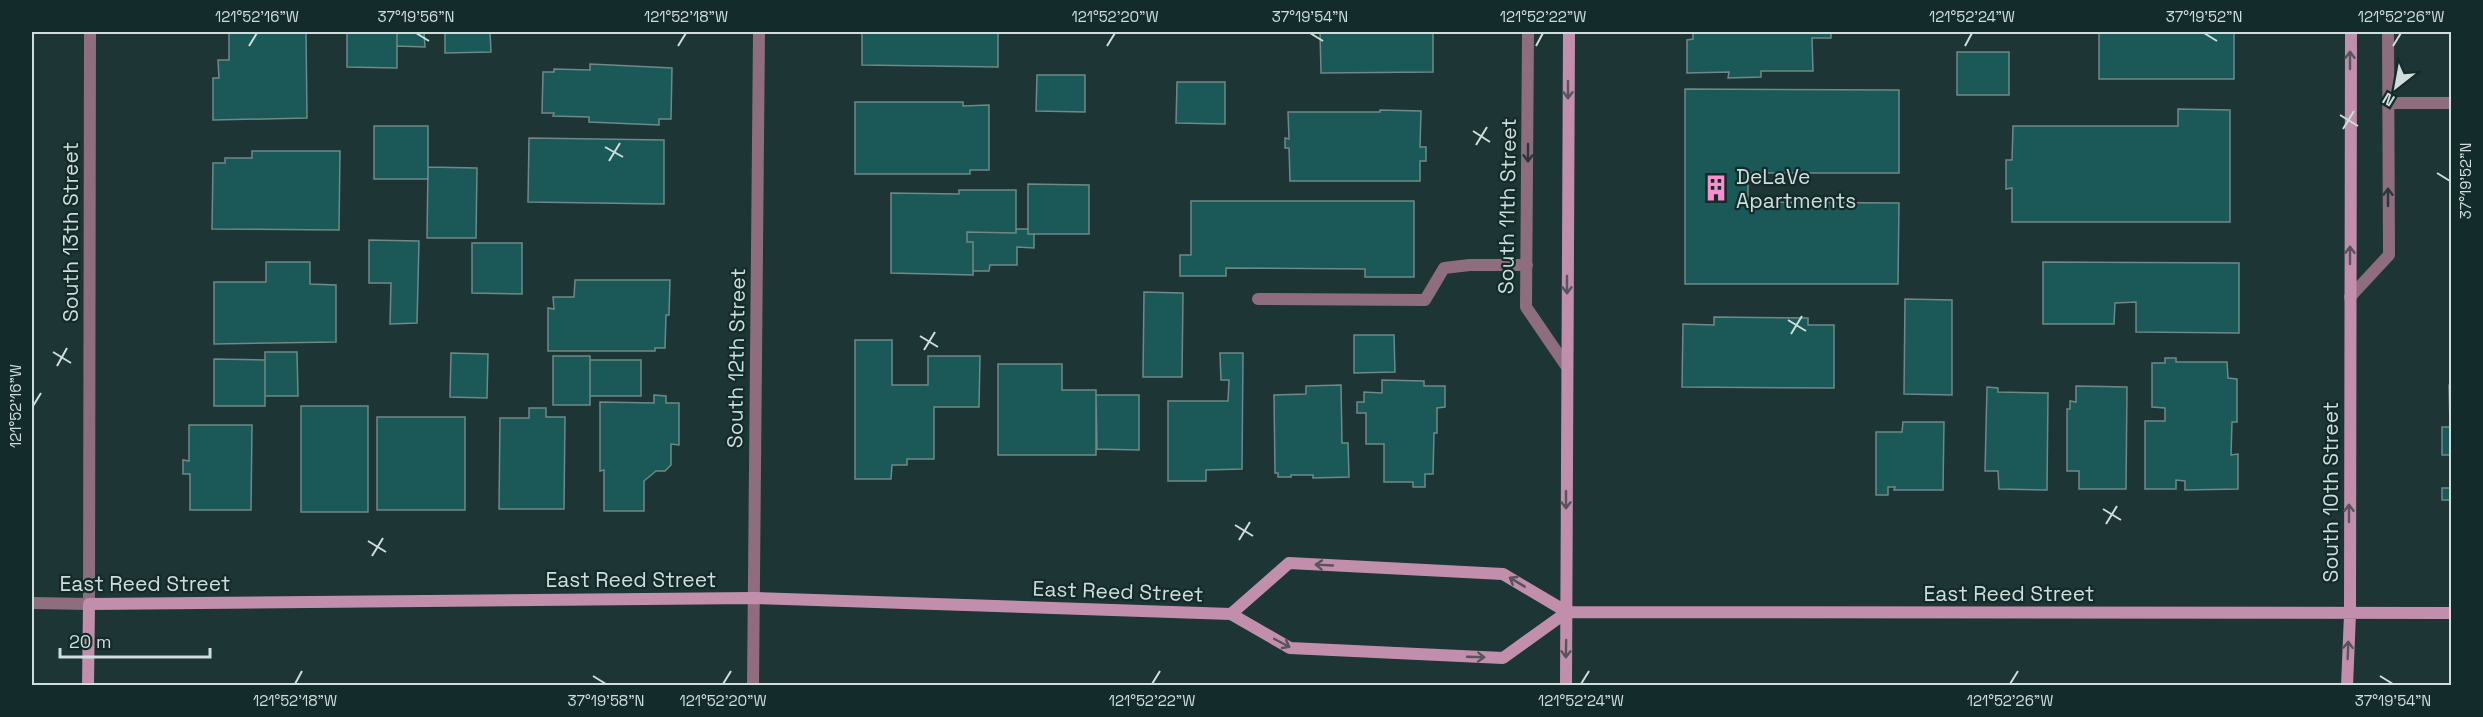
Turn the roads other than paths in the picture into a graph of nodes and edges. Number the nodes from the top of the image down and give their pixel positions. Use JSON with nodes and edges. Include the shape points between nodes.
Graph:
{"nodes":[{"id":1,"x":90,"y":32,"type":"edge"},
{"id":2,"x":759,"y":32,"type":"edge"},
{"id":3,"x":1528,"y":32,"type":"edge"},
{"id":4,"x":1569,"y":32,"type":"edge"},
{"id":5,"x":2351,"y":32,"type":"edge"},
{"id":6,"x":2388,"y":32,"type":"edge"},
{"id":7,"x":2388,"y":103,"type":"junction"},
{"id":8,"x":2451,"y":103,"type":"edge"},
{"id":9,"x":1527,"y":265,"type":"junction"},
{"id":10,"x":2350,"y":297,"type":"junction"},
{"id":11,"x":1258,"y":299,"type":"dead end"},
{"id":12,"x":1567,"y":367,"type":"junction"},
{"id":13,"x":754,"y":598,"type":"junction"},
{"id":14,"x":32,"y":603,"type":"edge"},
{"id":15,"x":88,"y":603,"type":"junction"},
{"id":16,"x":1567,"y":612,"type":"junction"},
{"id":17,"x":1231,"y":614,"type":"junction"},
{"id":18,"x":2350,"y":614,"type":"junction"},
{"id":19,"x":2451,"y":614,"type":"edge"},
{"id":20,"x":88,"y":686,"type":"edge"},
{"id":21,"x":753,"y":686,"type":"edge"},
{"id":22,"x":1566,"y":686,"type":"edge"},
{"id":23,"x":2347,"y":686,"type":"edge"}],
"edges":[{"from":1,"to":15,"type":"street","name":"South 13th Street"},
{"from":2,"to":13,"type":"street","name":"South 12th Street"},
{"from":3,"to":9,"type":"street","name":"South 11th Street","one_way":true},
{"from":4,"to":12,"type":"street","one_way":true},
{"from":10,"to":5,"type":"street","name":"South 10th Street","one_way":true},
{"from":6,"to":7,"type":"street"},
{"from":7,"to":8,"type":"street"},
{"from":10,"to":7,"type":"street","one_way":true,"via":[[2389,255]]},
{"from":9,"to":11,"type":"street","via":[[1444,268],[1425,300]]},
{"from":9,"to":12,"type":"street","name":"South 11th Street","via":[[1526,307]]},
{"from":18,"to":10,"type":"street","name":"South 10th Street","one_way":true},
{"from":12,"to":16,"type":"street","one_way":true},
{"from":13,"to":15,"type":"street","name":"East Reed Street"},
{"from":13,"to":17,"type":"street","name":"East Reed Street"},
{"from":13,"to":21,"type":"street","name":"South 12th Street"},
{"from":14,"to":15,"type":"street","name":"East Reed Street"},
{"from":15,"to":20,"type":"street","name":"South 13th Street"},
{"from":17,"to":16,"type":"street","name":"East Reed Street","one_way":true,"via":[[1290,648],[1503,658]]},
{"from":16,"to":17,"type":"street","name":"East Reed Street","one_way":true,"via":[[1503,574],[1289,563]]},
{"from":16,"to":18,"type":"street","name":"East Reed Street"},
{"from":16,"to":22,"type":"street","one_way":true},
{"from":18,"to":19,"type":"street","name":"East Reed Street"},
{"from":23,"to":18,"type":"street","name":"South 10th Street","one_way":true}]}
